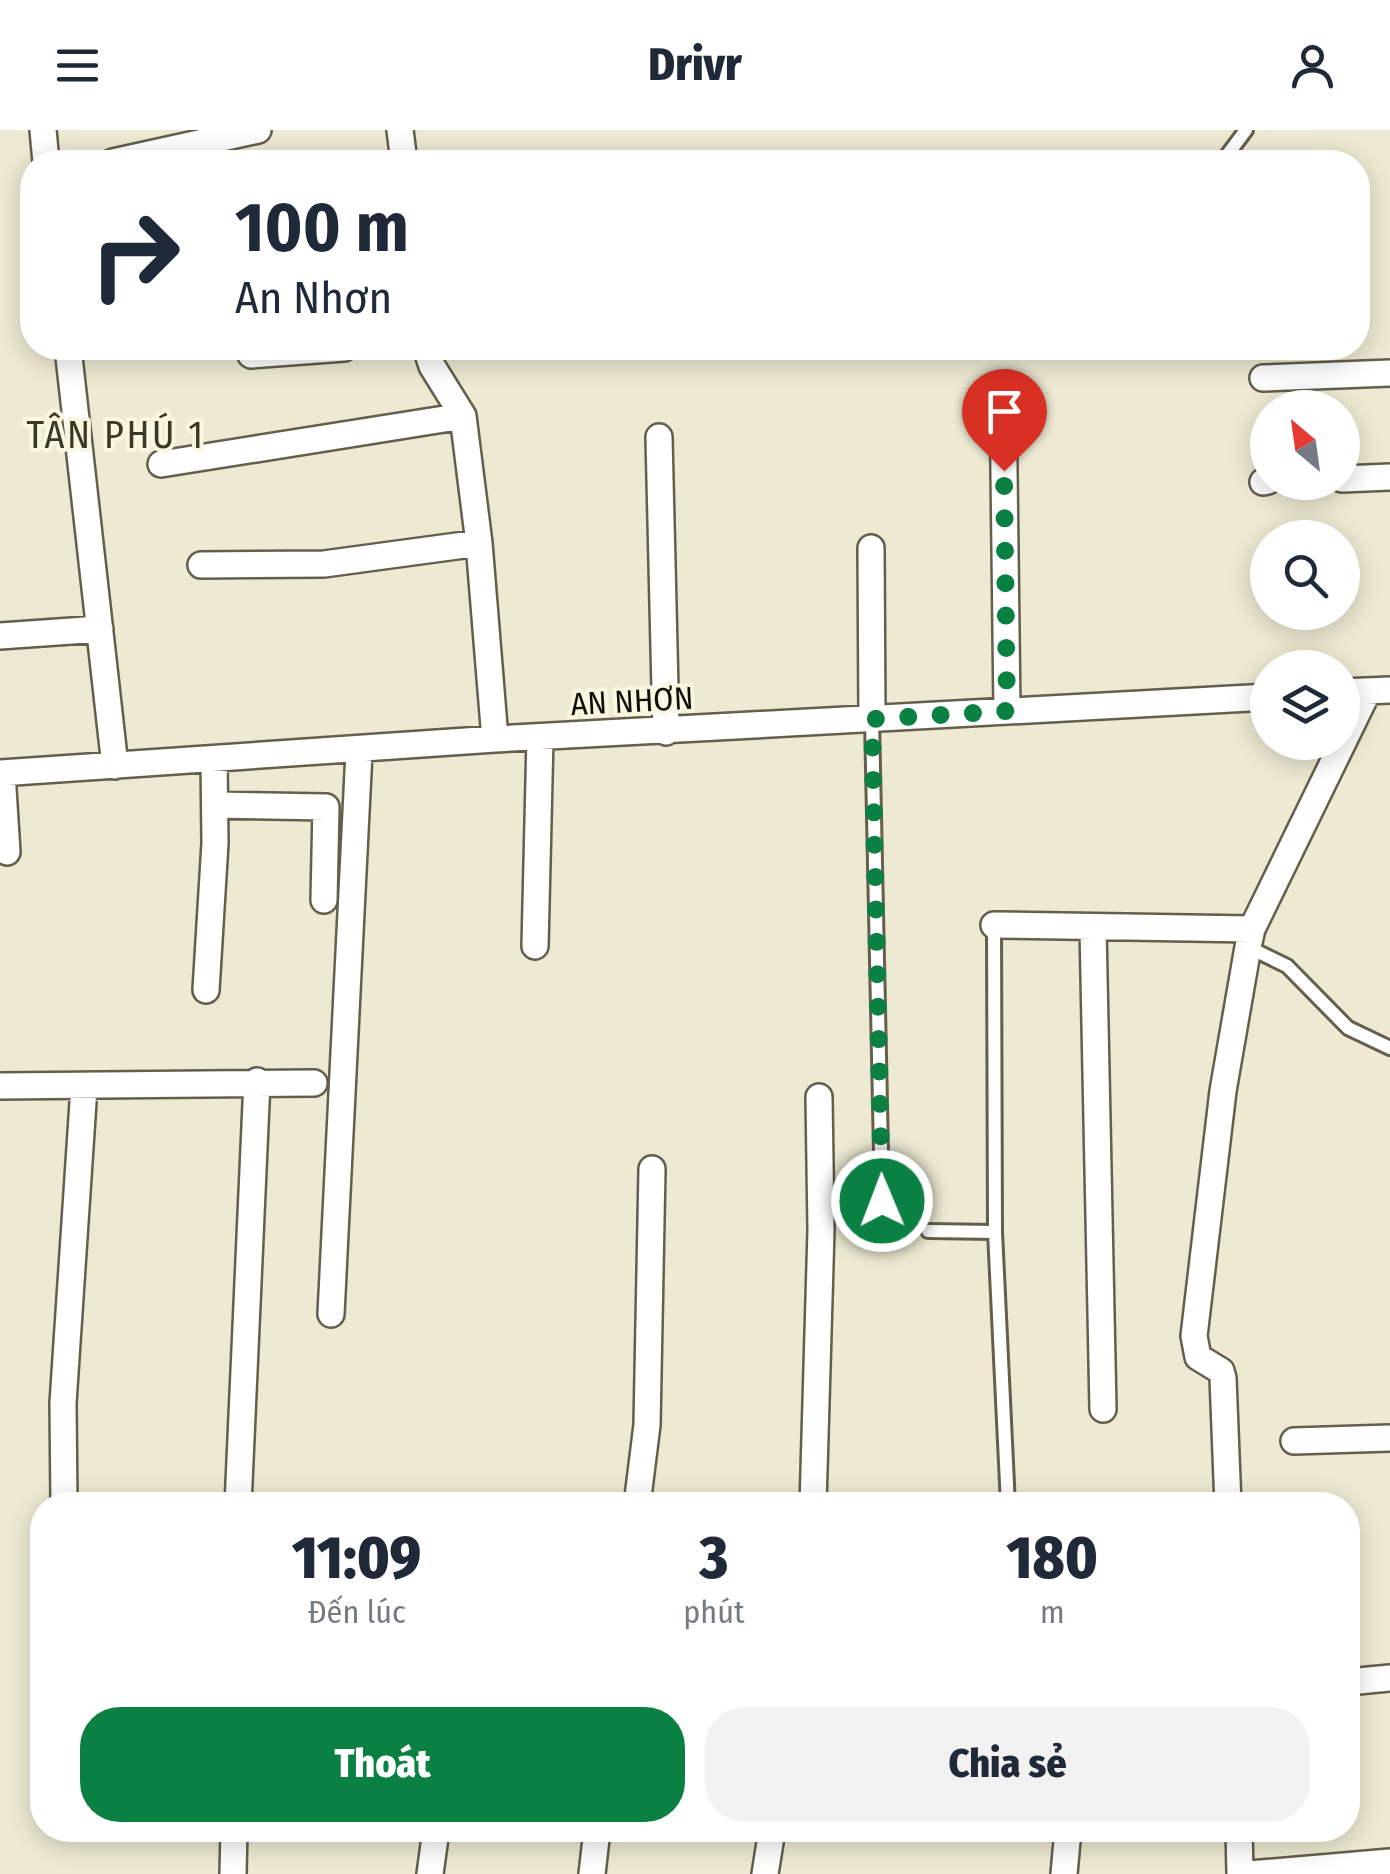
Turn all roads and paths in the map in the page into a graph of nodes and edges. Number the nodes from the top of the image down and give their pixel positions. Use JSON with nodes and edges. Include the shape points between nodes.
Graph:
{"nodes":[{"id":1,"x":258,"y":130,"type":"edge"},
{"id":2,"x":167,"y":150,"type":"edge"},
{"id":3,"x":69,"y":360,"type":"edge"},
{"id":4,"x":430,"y":360,"type":"edge"},
{"id":5,"x":1390,"y":373,"type":"edge"},
{"id":6,"x":1264,"y":378,"type":"dead end"},
{"id":7,"x":1004,"y":391,"type":"dead end"},
{"id":8,"x":463,"y":416,"type":"junction"},
{"id":9,"x":660,"y":436,"type":"dead end"},
{"id":10,"x":161,"y":464,"type":"dead end"},
{"id":11,"x":1390,"y":477,"type":"edge"},
{"id":12,"x":1360,"y":478,"type":"edge"},
{"id":13,"x":479,"y":543,"type":"junction"},
{"id":14,"x":871,"y":548,"type":"dead end"},
{"id":15,"x":201,"y":565,"type":"dead end"},
{"id":16,"x":100,"y":630,"type":"junction"},
{"id":17,"x":0,"y":636,"type":"edge"},
{"id":18,"x":1367,"y":691,"type":"edge"},
{"id":19,"x":1250,"y":697,"type":"edge"},
{"id":20,"x":1007,"y":711,"type":"junction"},
{"id":21,"x":872,"y":719,"type":"junction"},
{"id":22,"x":666,"y":732,"type":"junction"},
{"id":23,"x":540,"y":738,"type":"junction"},
{"id":24,"x":495,"y":739,"type":"junction"},
{"id":25,"x":359,"y":752,"type":"junction"},
{"id":26,"x":214,"y":760,"type":"junction"},
{"id":27,"x":115,"y":766,"type":"junction"},
{"id":28,"x":1,"y":773,"type":"edge"},
{"id":29,"x":215,"y":805,"type":"junction"},
{"id":30,"x":7,"y":852,"type":"dead end"},
{"id":31,"x":324,"y":900,"type":"dead end"},
{"id":32,"x":994,"y":925,"type":"joint"},
{"id":33,"x":1092,"y":928,"type":"junction"},
{"id":34,"x":1250,"y":938,"type":"junction"},
{"id":35,"x":535,"y":946,"type":"dead end"},
{"id":36,"x":206,"y":990,"type":"dead end"},
{"id":37,"x":1390,"y":1048,"type":"edge"},
{"id":38,"x":257,"y":1082,"type":"junction"},
{"id":39,"x":314,"y":1084,"type":"dead end"},
{"id":40,"x":0,"y":1086,"type":"edge"},
{"id":41,"x":84,"y":1086,"type":"junction"},
{"id":42,"x":819,"y":1097,"type":"dead end"},
{"id":43,"x":652,"y":1169,"type":"dead end"},
{"id":44,"x":882,"y":1201,"type":"dead end"},
{"id":45,"x":928,"y":1231,"type":"dead end"},
{"id":46,"x":995,"y":1232,"type":"junction"},
{"id":47,"x":331,"y":1314,"type":"dead end"},
{"id":48,"x":1103,"y":1409,"type":"dead end"},
{"id":49,"x":1390,"y":1438,"type":"edge"},
{"id":50,"x":1294,"y":1441,"type":"dead end"},
{"id":51,"x":64,"y":1492,"type":"edge"},
{"id":52,"x":239,"y":1492,"type":"edge"},
{"id":53,"x":639,"y":1492,"type":"edge"},
{"id":54,"x":813,"y":1492,"type":"edge"},
{"id":55,"x":1007,"y":1492,"type":"edge"},
{"id":56,"x":1227,"y":1492,"type":"edge"},
{"id":57,"x":1390,"y":1678,"type":"edge"},
{"id":58,"x":1360,"y":1681,"type":"edge"},
{"id":59,"x":234,"y":1842,"type":"edge"},
{"id":60,"x":434,"y":1842,"type":"edge"},
{"id":61,"x":596,"y":1842,"type":"edge"},
{"id":62,"x":770,"y":1842,"type":"edge"},
{"id":63,"x":1067,"y":1842,"type":"edge"},
{"id":64,"x":1239,"y":1842,"type":"edge"},
{"id":65,"x":1390,"y":1862,"type":"edge"},
{"id":66,"x":233,"y":1874,"type":"edge"},
{"id":67,"x":430,"y":1874,"type":"edge"},
{"id":68,"x":592,"y":1874,"type":"edge"},
{"id":69,"x":765,"y":1874,"type":"edge"},
{"id":70,"x":1064,"y":1874,"type":"edge"},
{"id":71,"x":1240,"y":1874,"type":"edge"},
{"id":72,"x":1249,"y":1874,"type":"edge"}],
"edges":[{"from":1,"to":2,"type":"street"},
{"from":3,"to":16,"type":"street"},
{"from":4,"to":8,"type":"street"},
{"from":5,"to":6,"type":"street"},
{"from":7,"to":20,"type":"street"},
{"from":8,"to":10,"type":"street"},
{"from":8,"to":13,"type":"street"},
{"from":9,"to":22,"type":"street"},
{"from":11,"to":12,"type":"street"},
{"from":13,"to":15,"type":"street","via":[[324,564]]},
{"from":13,"to":24,"type":"street"},
{"from":14,"to":21,"type":"street"},
{"from":16,"to":17,"type":"street"},
{"from":16,"to":27,"type":"street"},
{"from":18,"to":34,"type":"street"},
{"from":19,"to":20,"type":"street","name":"AN NHƠN"},
{"from":20,"to":21,"type":"street","name":"AN NHƠN"},
{"from":21,"to":22,"type":"street","name":"AN NHƠN"},
{"from":21,"to":44,"type":"lane"},
{"from":22,"to":23,"type":"street","name":"AN NHƠN"},
{"from":23,"to":24,"type":"street","name":"AN NHƠN"},
{"from":23,"to":35,"type":"street"},
{"from":24,"to":25,"type":"street","name":"AN NHƠN"},
{"from":25,"to":26,"type":"street","name":"AN NHƠN"},
{"from":25,"to":47,"type":"street"},
{"from":26,"to":27,"type":"street","name":"AN NHƠN"},
{"from":26,"to":29,"type":"street"},
{"from":27,"to":28,"type":"street","name":"AN NHƠN"},
{"from":28,"to":30,"type":"street"},
{"from":29,"to":31,"type":"street","via":[[326,807]]},
{"from":29,"to":36,"type":"street"},
{"from":32,"to":33,"type":"street"},
{"from":32,"to":46,"type":"lane"},
{"from":33,"to":34,"type":"street"},
{"from":33,"to":48,"type":"street"},
{"from":34,"to":37,"type":"lane","via":[[1348,1028]]},
{"from":34,"to":56,"type":"street","via":[[1194,1336],[1198,1356],[1223,1378]]},
{"from":38,"to":39,"type":"street"},
{"from":38,"to":41,"type":"street"},
{"from":38,"to":52,"type":"street"},
{"from":40,"to":41,"type":"street"},
{"from":41,"to":51,"type":"street","via":[[63,1403]]},
{"from":42,"to":54,"type":"street"},
{"from":43,"to":53,"type":"street","via":[[647,1425]]},
{"from":45,"to":46,"type":"lane"},
{"from":46,"to":55,"type":"lane"},
{"from":49,"to":50,"type":"street"},
{"from":57,"to":58,"type":"street"},
{"from":59,"to":66,"type":"street"},
{"from":60,"to":67,"type":"street"},
{"from":61,"to":68,"type":"street"},
{"from":62,"to":69,"type":"street"},
{"from":63,"to":70,"type":"street"},
{"from":64,"to":71,"type":"street"},
{"from":65,"to":72,"type":"street"}]}
